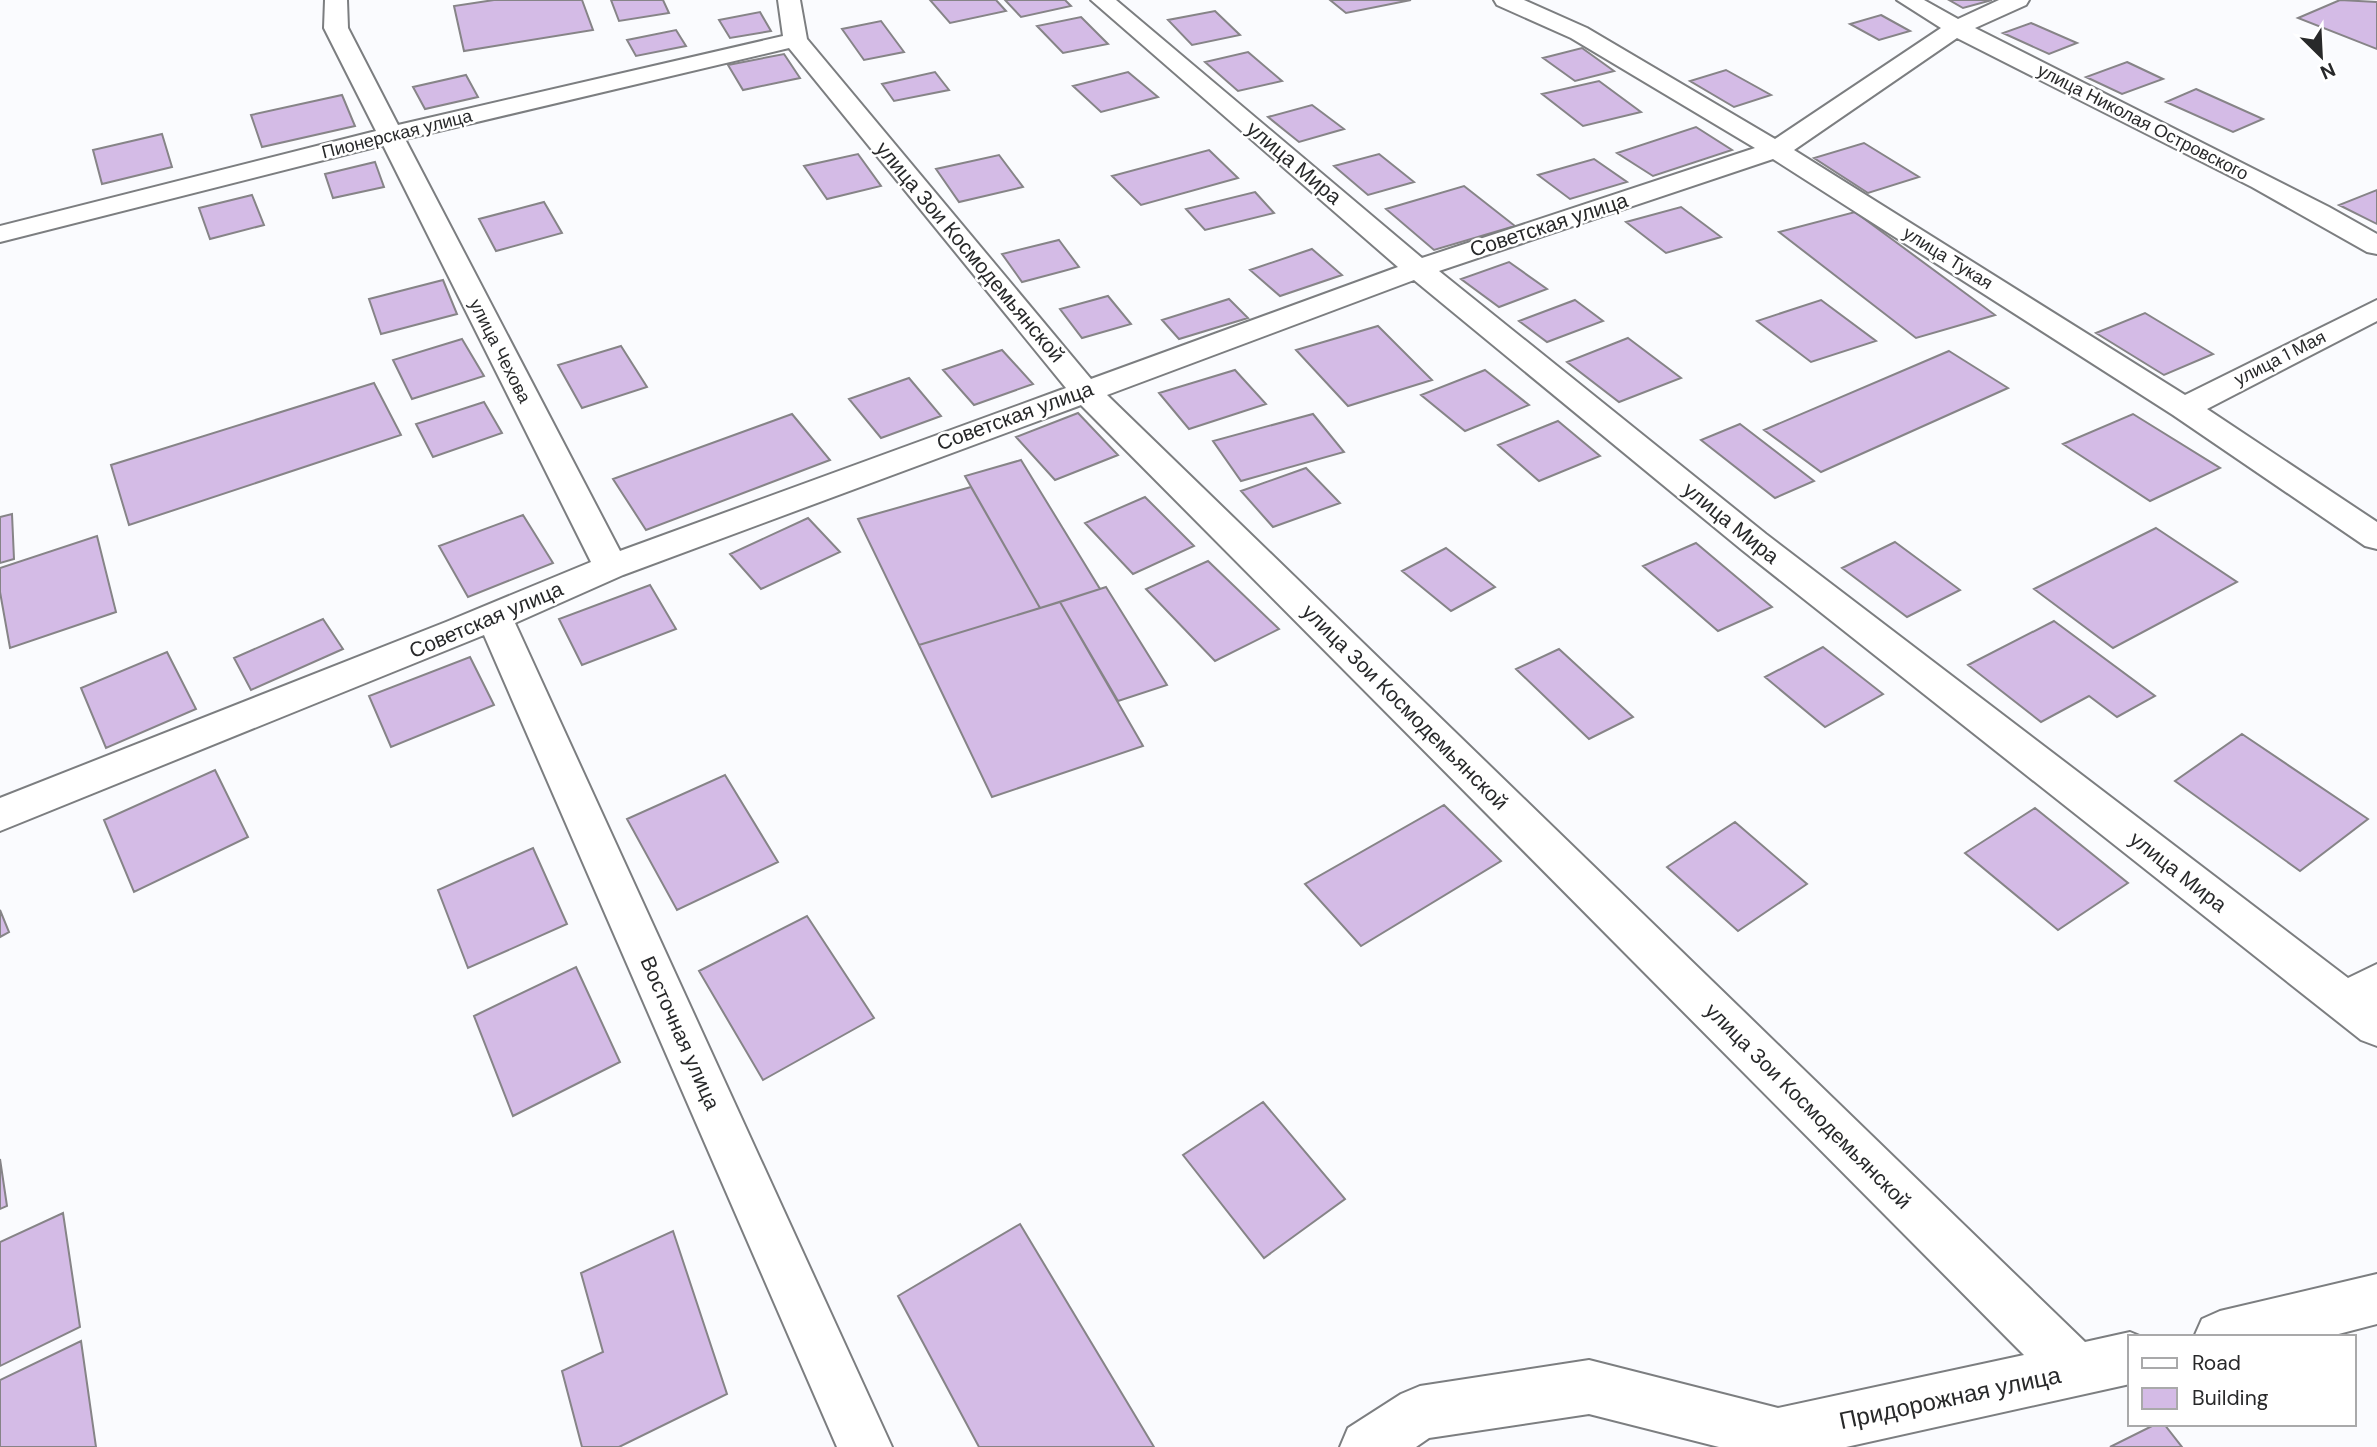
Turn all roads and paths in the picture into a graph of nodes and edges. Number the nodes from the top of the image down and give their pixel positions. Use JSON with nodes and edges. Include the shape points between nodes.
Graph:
{"nodes":[{"id":1,"x":336,"y":0,"type":"edge"},
{"id":2,"x":789,"y":0,"type":"edge"},
{"id":3,"x":1102,"y":0,"type":"edge"},
{"id":4,"x":1505,"y":0,"type":"edge"},
{"id":5,"x":1908,"y":0,"type":"edge"},
{"id":6,"x":2018,"y":0,"type":"edge"},
{"id":7,"x":1956,"y":28,"type":"junction"},
{"id":8,"x":795,"y":40,"type":"junction"},
{"id":9,"x":390,"y":135,"type":"junction"},
{"id":10,"x":1776,"y":149,"type":"junction"},
{"id":11,"x":0,"y":234,"type":"edge"},
{"id":12,"x":2377,"y":246,"type":"edge"},
{"id":13,"x":1418,"y":269,"type":"junction"},
{"id":14,"x":2377,"y":309,"type":"edge"},
{"id":15,"x":1084,"y":390,"type":"junction"},
{"id":16,"x":2185,"y":408,"type":"junction"},
{"id":17,"x":2377,"y":538,"type":"edge"},
{"id":18,"x":611,"y":567,"type":"junction"},
{"id":19,"x":495,"y":619,"type":"junction"},
{"id":20,"x":0,"y":815,"type":"edge"},
{"id":21,"x":2367,"y":1004,"type":"edge"},
{"id":22,"x":2377,"y":1299,"type":"edge"},
{"id":23,"x":2228,"y":1335,"type":"edge"},
{"id":24,"x":2128,"y":1359,"type":"edge"},
{"id":25,"x":2077,"y":1371,"type":"junction"},
{"id":26,"x":865,"y":1447,"type":"edge"},
{"id":27,"x":1367,"y":1447,"type":"edge"}],
"edges":[{"from":1,"to":9,"type":"street","name":"улица Чехова","via":[[336,28]]},
{"from":2,"to":8,"type":"street"},
{"from":3,"to":13,"type":"street","name":"улица Мира"},
{"from":4,"to":10,"type":"street","name":"улица Тукая","via":[[1579,33]]},
{"from":5,"to":7,"type":"street","name":"улица Николая Островского"},
{"from":6,"to":7,"type":"street","name":"Советская улица"},
{"from":7,"to":10,"type":"street","name":"Советская улица"},
{"from":7,"to":12,"type":"street","name":"улица Николая Островского"},
{"from":8,"to":9,"type":"street","name":"Пионерская улица"},
{"from":8,"to":15,"type":"street","name":"улица Зои Космодемьянской"},
{"from":9,"to":11,"type":"street","name":"Пионерская улица"},
{"from":9,"to":18,"type":"street","name":"улица Чехова"},
{"from":10,"to":13,"type":"street","name":"Советская улица"},
{"from":10,"to":16,"type":"street","name":"улица Тукая"},
{"from":13,"to":15,"type":"street","name":"Советская улица"},
{"from":13,"to":21,"type":"street","name":"улица Мира","via":[[1754,542]]},
{"from":14,"to":16,"type":"street","name":"улица 1 Мая"},
{"from":15,"to":18,"type":"street","name":"Советская улица"},
{"from":15,"to":25,"type":"street","name":"улица Зои Космодемьянской"},
{"from":16,"to":17,"type":"street","name":"улица Тукая"},
{"from":18,"to":19,"type":"street","name":"Советская улица"},
{"from":19,"to":20,"type":"street","name":"Советская улица"},
{"from":19,"to":26,"type":"street","name":"Восточная улица"},
{"from":22,"to":23,"type":"street"},
{"from":24,"to":25,"type":"street","name":"Придорожная улица"},
{"from":25,"to":27,"type":"street","name":"Придорожная улица","via":[[1777,1435],[1589,1387],[1420,1413]]}]}
